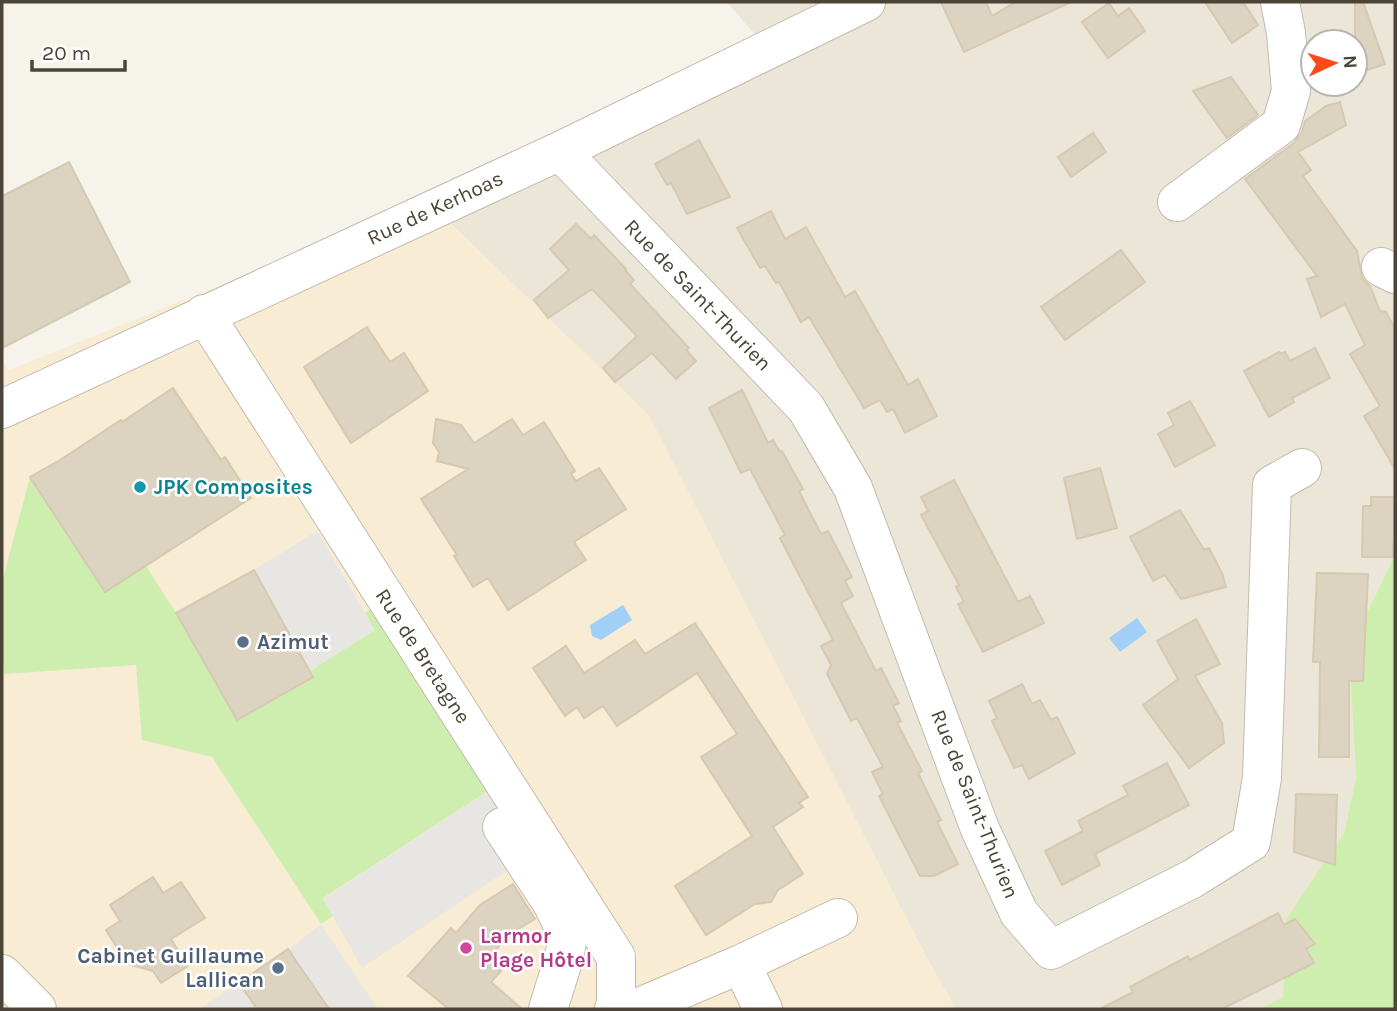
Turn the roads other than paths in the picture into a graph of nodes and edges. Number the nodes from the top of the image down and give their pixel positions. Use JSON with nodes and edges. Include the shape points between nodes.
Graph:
{"nodes":[{"id":1,"x":866,"y":2,"type":"edge"},
{"id":2,"x":1280,"y":2,"type":"edge"},
{"id":3,"x":560,"y":151,"type":"junction"},
{"id":4,"x":1177,"y":202,"type":"dead end"},
{"id":5,"x":204,"y":314,"type":"junction"},
{"id":6,"x":2,"y":409,"type":"edge"},
{"id":7,"x":1302,"y":468,"type":"dead end"},
{"id":8,"x":502,"y":827,"type":"dead end"},
{"id":9,"x":838,"y":918,"type":"dead end"},
{"id":10,"x":741,"y":964,"type":"junction"},
{"id":11,"x":2,"y":974,"type":"edge"},
{"id":12,"x":615,"y":1007,"type":"edge"},
{"id":13,"x":37,"y":1009,"type":"edge"},
{"id":14,"x":548,"y":1009,"type":"edge"},
{"id":15,"x":763,"y":1009,"type":"edge"}],
"edges":[{"from":1,"to":3,"type":"street","name":"Rue de Kerhoas"},
{"from":2,"to":4,"type":"street","via":[[1291,91],[1281,125]]},
{"from":3,"to":5,"type":"street","name":"Rue de Kerhoas"},
{"from":3,"to":7,"type":"street","name":"Rue de Saint-Thurien","via":[[806,408],[853,488],[986,841],[1019,913],[1051,950],[1182,884],[1251,842],[1262,778],[1272,485]]},
{"from":5,"to":6,"type":"street","name":"Rue de Kerhoas"},
{"from":5,"to":12,"type":"street","name":"Rue de Bretagne","via":[[616,957]]},
{"from":8,"to":14,"type":"street","via":[[568,936]]},
{"from":9,"to":10,"type":"street","name":"Rue de Bretagne"},
{"from":10,"to":12,"type":"street","name":"Rue de Bretagne","via":[[635,1009]]},
{"from":10,"to":15,"type":"street"},
{"from":11,"to":13,"type":"street"}]}
